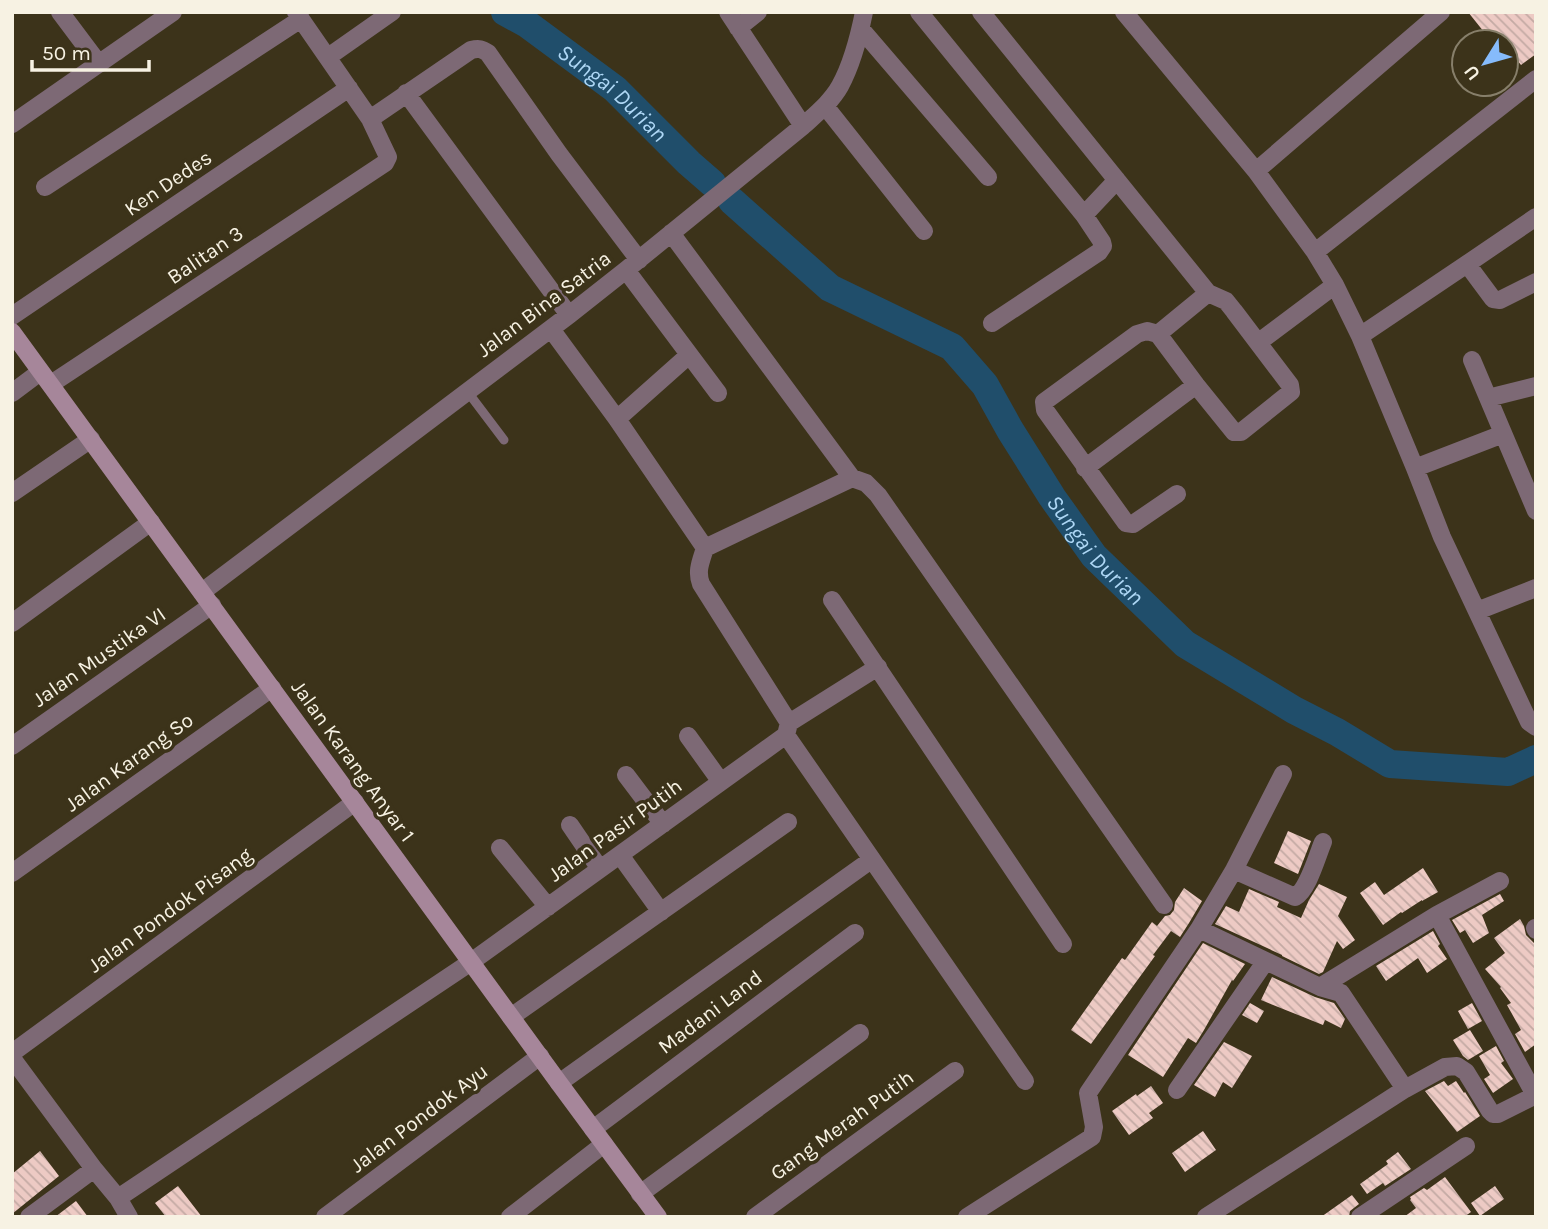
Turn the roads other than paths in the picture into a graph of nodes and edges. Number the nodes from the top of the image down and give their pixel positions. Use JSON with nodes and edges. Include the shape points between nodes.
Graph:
{"nodes":[{"id":1,"x":60,"y":12,"type":"edge"},
{"id":2,"x":173,"y":12,"type":"edge"},
{"id":3,"x":392,"y":12,"type":"edge"},
{"id":4,"x":728,"y":12,"type":"edge"},
{"id":5,"x":758,"y":12,"type":"edge"},
{"id":6,"x":919,"y":12,"type":"edge"},
{"id":7,"x":981,"y":12,"type":"edge"},
{"id":8,"x":1124,"y":12,"type":"edge"},
{"id":9,"x":1441,"y":12,"type":"edge"},
{"id":10,"x":299,"y":15,"type":"edge"},
{"id":11,"x":863,"y":20,"type":"edge"},
{"id":12,"x":738,"y":28,"type":"junction"},
{"id":13,"x":328,"y":57,"type":"junction"},
{"id":14,"x":99,"y":64,"type":"junction"},
{"id":15,"x":1536,"y":79,"type":"edge"},
{"id":16,"x":349,"y":88,"type":"junction"},
{"id":17,"x":406,"y":93,"type":"junction"},
{"id":18,"x":825,"y":106,"type":"junction"},
{"id":19,"x":370,"y":119,"type":"junction"},
{"id":20,"x":13,"y":123,"type":"edge"},
{"id":21,"x":803,"y":127,"type":"junction"},
{"id":22,"x":1256,"y":171,"type":"junction"},
{"id":23,"x":988,"y":177,"type":"dead end"},
{"id":24,"x":1117,"y":180,"type":"junction"},
{"id":25,"x":45,"y":187,"type":"dead end"},
{"id":26,"x":1084,"y":215,"type":"junction"},
{"id":27,"x":1536,"y":217,"type":"edge"},
{"id":28,"x":924,"y":231,"type":"dead end"},
{"id":29,"x":671,"y":233,"type":"junction"},
{"id":30,"x":1315,"y":252,"type":"junction"},
{"id":31,"x":1467,"y":264,"type":"junction"},
{"id":32,"x":632,"y":265,"type":"junction"},
{"id":33,"x":1536,"y":282,"type":"edge"},
{"id":34,"x":1335,"y":285,"type":"junction"},
{"id":35,"x":1208,"y":293,"type":"junction"},
{"id":36,"x":569,"y":315,"type":"junction"},
{"id":37,"x":12,"y":316,"type":"edge"},
{"id":38,"x":992,"y":323,"type":"dead end"},
{"id":39,"x":551,"y":328,"type":"junction"},
{"id":40,"x":12,"y":332,"type":"edge"},
{"id":41,"x":1158,"y":334,"type":"junction"},
{"id":42,"x":1360,"y":336,"type":"junction"},
{"id":43,"x":1259,"y":342,"type":"junction"},
{"id":44,"x":689,"y":355,"type":"junction"},
{"id":45,"x":1472,"y":360,"type":"dead end"},
{"id":46,"x":46,"y":378,"type":"junction"},
{"id":47,"x":1196,"y":385,"type":"junction"},
{"id":48,"x":1536,"y":386,"type":"edge"},
{"id":49,"x":467,"y":391,"type":"junction"},
{"id":50,"x":12,"y":393,"type":"edge"},
{"id":51,"x":718,"y":393,"type":"dead end"},
{"id":52,"x":1488,"y":398,"type":"junction"},
{"id":53,"x":617,"y":419,"type":"junction"},
{"id":54,"x":1503,"y":434,"type":"junction"},
{"id":55,"x":91,"y":439,"type":"junction"},
{"id":56,"x":504,"y":440,"type":"dead end"},
{"id":57,"x":1085,"y":468,"type":"junction"},
{"id":58,"x":1415,"y":468,"type":"junction"},
{"id":59,"x":852,"y":478,"type":"junction"},
{"id":60,"x":1531,"y":488,"type":"edge"},
{"id":61,"x":12,"y":494,"type":"edge"},
{"id":62,"x":1177,"y":494,"type":"dead end"},
{"id":63,"x":1536,"y":511,"type":"edge"},
{"id":64,"x":151,"y":522,"type":"junction"},
{"id":65,"x":705,"y":548,"type":"junction"},
{"id":66,"x":1536,"y":588,"type":"edge"},
{"id":67,"x":207,"y":599,"type":"junction"},
{"id":68,"x":832,"y":600,"type":"dead end"},
{"id":69,"x":1477,"y":611,"type":"junction"},
{"id":70,"x":12,"y":624,"type":"edge"},
{"id":71,"x":878,"y":667,"type":"junction"},
{"id":72,"x":272,"y":688,"type":"junction"},
{"id":73,"x":1536,"y":727,"type":"edge"},
{"id":74,"x":787,"y":729,"type":"junction"},
{"id":75,"x":688,"y":736,"type":"dead end"},
{"id":76,"x":12,"y":746,"type":"edge"},
{"id":77,"x":1283,"y":774,"type":"dead end"},
{"id":78,"x":625,"y":775,"type":"dead end"},
{"id":79,"x":721,"y":782,"type":"junction"},
{"id":80,"x":355,"y":802,"type":"junction"},
{"id":81,"x":788,"y":822,"type":"dead end"},
{"id":82,"x":663,"y":824,"type":"junction"},
{"id":83,"x":570,"y":825,"type":"dead end"},
{"id":84,"x":1323,"y":842,"type":"dead end"},
{"id":85,"x":500,"y":848,"type":"dead end"},
{"id":86,"x":620,"y":855,"type":"junction"},
{"id":87,"x":871,"y":860,"type":"junction"},
{"id":88,"x":600,"y":869,"type":"junction"},
{"id":89,"x":1234,"y":870,"type":"junction"},
{"id":90,"x":12,"y":873,"type":"edge"},
{"id":91,"x":1500,"y":881,"type":"dead end"},
{"id":92,"x":1164,"y":905,"type":"dead end"},
{"id":93,"x":548,"y":907,"type":"junction"},
{"id":94,"x":661,"y":912,"type":"junction"},
{"id":95,"x":1437,"y":915,"type":"junction"},
{"id":96,"x":1199,"y":929,"type":"junction"},
{"id":97,"x":855,"y":933,"type":"dead end"},
{"id":98,"x":1063,"y":944,"type":"dead end"},
{"id":99,"x":471,"y":962,"type":"junction"},
{"id":100,"x":1265,"y":962,"type":"junction"},
{"id":101,"x":1320,"y":987,"type":"junction"},
{"id":102,"x":511,"y":1017,"type":"junction"},
{"id":103,"x":860,"y":1033,"type":"dead end"},
{"id":104,"x":12,"y":1056,"type":"edge"},
{"id":105,"x":540,"y":1056,"type":"junction"},
{"id":106,"x":955,"y":1071,"type":"dead end"},
{"id":107,"x":1025,"y":1081,"type":"dead end"},
{"id":108,"x":559,"y":1083,"type":"junction"},
{"id":109,"x":1405,"y":1089,"type":"junction"},
{"id":110,"x":1177,"y":1090,"type":"dead end"},
{"id":111,"x":1535,"y":1095,"type":"edge"},
{"id":112,"x":593,"y":1129,"type":"junction"},
{"id":113,"x":604,"y":1144,"type":"junction"},
{"id":114,"x":1466,"y":1146,"type":"dead end"},
{"id":115,"x":94,"y":1169,"type":"junction"},
{"id":116,"x":640,"y":1194,"type":"junction"},
{"id":117,"x":118,"y":1198,"type":"junction"},
{"id":118,"x":655,"y":1216,"type":"edge"},
{"id":119,"x":29,"y":1217,"type":"edge"},
{"id":120,"x":129,"y":1217,"type":"edge"},
{"id":121,"x":325,"y":1217,"type":"edge"},
{"id":122,"x":510,"y":1217,"type":"edge"},
{"id":123,"x":755,"y":1217,"type":"edge"},
{"id":124,"x":967,"y":1217,"type":"edge"},
{"id":125,"x":1206,"y":1217,"type":"edge"},
{"id":126,"x":1360,"y":1217,"type":"edge"}],
"edges":[{"from":1,"to":14,"type":"street"},
{"from":2,"to":14,"type":"street"},
{"from":3,"to":13,"type":"street"},
{"from":4,"to":12,"type":"street"},
{"from":5,"to":12,"type":"street"},
{"from":6,"to":26,"type":"street"},
{"from":7,"to":24,"type":"street"},
{"from":8,"to":22,"type":"street"},
{"from":9,"to":22,"type":"street"},
{"from":10,"to":13,"type":"street"},
{"from":10,"to":25,"type":"street"},
{"from":11,"to":18,"type":"street","name":"Jalan Bina Satria","via":[[840,87]]},
{"from":11,"to":23,"type":"street"},
{"from":12,"to":21,"type":"street"},
{"from":13,"to":16,"type":"street"},
{"from":14,"to":20,"type":"street"},
{"from":15,"to":30,"type":"street"},
{"from":16,"to":19,"type":"street"},
{"from":16,"to":37,"type":"street","name":"Ken Dedes"},
{"from":17,"to":19,"type":"street"},
{"from":17,"to":32,"type":"street","via":[[471,50],[483,49]]},
{"from":17,"to":36,"type":"street"},
{"from":18,"to":21,"type":"street","name":"Jalan Bina Satria"},
{"from":18,"to":28,"type":"street"},
{"from":19,"to":46,"type":"street","name":"Balitan 3","via":[[386,150],[385,163]]},
{"from":21,"to":29,"type":"street","name":"Jalan Bina Satria"},
{"from":22,"to":30,"type":"street"},
{"from":24,"to":26,"type":"street"},
{"from":24,"to":35,"type":"street"},
{"from":26,"to":38,"type":"street","via":[[1102,249]]},
{"from":27,"to":31,"type":"street"},
{"from":29,"to":32,"type":"street","name":"Jalan Bina Satria"},
{"from":29,"to":59,"type":"street"},
{"from":30,"to":34,"type":"street"},
{"from":31,"to":33,"type":"street","via":[[1496,300]]},
{"from":31,"to":42,"type":"street"},
{"from":32,"to":36,"type":"street","name":"Jalan Bina Satria"},
{"from":32,"to":44,"type":"street"},
{"from":34,"to":42,"type":"street"},
{"from":34,"to":43,"type":"street"},
{"from":35,"to":41,"type":"street"},
{"from":35,"to":43,"type":"street","via":[[1226,301]]},
{"from":36,"to":39,"type":"street","name":"Jalan Bina Satria"},
{"from":39,"to":49,"type":"street","name":"Jalan Bina Satria"},
{"from":39,"to":53,"type":"street"},
{"from":40,"to":46,"type":"main road","name":"Jalan Karang Anyar 1"},
{"from":41,"to":47,"type":"street"},
{"from":41,"to":57,"type":"street","via":[[1138,334],[1044,402],[1045,411]]},
{"from":42,"to":58,"type":"street"},
{"from":43,"to":47,"type":"street","via":[[1291,392],[1241,432],[1230,429]]},
{"from":44,"to":51,"type":"street"},
{"from":44,"to":53,"type":"street"},
{"from":45,"to":52,"type":"street"},
{"from":46,"to":50,"type":"street","name":"Balitan 3"},
{"from":46,"to":55,"type":"main road","name":"Jalan Karang Anyar 1"},
{"from":47,"to":57,"type":"street"},
{"from":48,"to":52,"type":"street"},
{"from":49,"to":56,"type":"lane"},
{"from":49,"to":67,"type":"street","name":"Jalan Bina Satria"},
{"from":52,"to":54,"type":"street"},
{"from":53,"to":65,"type":"street"},
{"from":54,"to":58,"type":"street"},
{"from":54,"to":60,"type":"street"},
{"from":55,"to":61,"type":"street"},
{"from":55,"to":64,"type":"main road","name":"Jalan Karang Anyar 1"},
{"from":57,"to":62,"type":"street","via":[[1129,525]]},
{"from":58,"to":69,"type":"street"},
{"from":59,"to":65,"type":"street"},
{"from":59,"to":92,"type":"street","via":[[878,495]]},
{"from":60,"to":63,"type":"street"},
{"from":64,"to":67,"type":"main road","name":"Jalan Karang Anyar 1"},
{"from":64,"to":70,"type":"street"},
{"from":65,"to":74,"type":"street","via":[[698,568],[701,584]]},
{"from":66,"to":69,"type":"street"},
{"from":67,"to":72,"type":"main road","name":"Jalan Karang Anyar 1"},
{"from":67,"to":76,"type":"street","name":"Jalan Mustika VI"},
{"from":68,"to":71,"type":"street"},
{"from":69,"to":73,"type":"street","via":[[1529,722]]},
{"from":71,"to":74,"type":"street","name":"Jalan Pasir Putih"},
{"from":71,"to":98,"type":"street"},
{"from":72,"to":80,"type":"main road","name":"Jalan Karang Anyar 1"},
{"from":72,"to":90,"type":"street","name":"Jalan Karang So"},
{"from":74,"to":79,"type":"street","name":"Jalan Pasir Putih"},
{"from":74,"to":87,"type":"street"},
{"from":75,"to":79,"type":"street"},
{"from":77,"to":89,"type":"street"},
{"from":78,"to":82,"type":"street"},
{"from":79,"to":82,"type":"street","name":"Jalan Pasir Putih"},
{"from":80,"to":99,"type":"main road","name":"Jalan Karang Anyar 1"},
{"from":80,"to":104,"type":"street","name":"Jalan Pondok Pisang"},
{"from":81,"to":94,"type":"street"},
{"from":82,"to":86,"type":"street","name":"Jalan Pasir Putih"},
{"from":83,"to":88,"type":"street"},
{"from":84,"to":89,"type":"street","via":[[1304,887],[1294,897]]},
{"from":85,"to":93,"type":"street"},
{"from":86,"to":88,"type":"street","name":"Jalan Pasir Putih"},
{"from":86,"to":94,"type":"street"},
{"from":87,"to":107,"type":"street"},
{"from":87,"to":108,"type":"street"},
{"from":88,"to":93,"type":"street","name":"Jalan Pasir Putih"},
{"from":89,"to":96,"type":"street"},
{"from":91,"to":95,"type":"street"},
{"from":93,"to":99,"type":"street","name":"Jalan Pasir Putih"},
{"from":94,"to":102,"type":"street"},
{"from":95,"to":101,"type":"street"},
{"from":95,"to":111,"type":"street"},
{"from":96,"to":100,"type":"street"},
{"from":96,"to":124,"type":"street","via":[[1088,1093],[1092,1138]]},
{"from":97,"to":112,"type":"street","name":"Madani Land"},
{"from":99,"to":102,"type":"main road","name":"Jalan Karang Anyar 1"},
{"from":99,"to":117,"type":"street","name":"Jalan Pasir Putih"},
{"from":100,"to":101,"type":"street"},
{"from":100,"to":110,"type":"street"},
{"from":101,"to":109,"type":"street","via":[[1344,996]]},
{"from":102,"to":105,"type":"main road","name":"Jalan Karang Anyar 1"},
{"from":103,"to":116,"type":"street"},
{"from":104,"to":115,"type":"street"},
{"from":105,"to":108,"type":"main road","name":"Jalan Karang Anyar 1"},
{"from":105,"to":121,"type":"street","name":"Jalan Pondok Ayu"},
{"from":106,"to":123,"type":"street","name":"Gang Merah Putih"},
{"from":108,"to":112,"type":"main road","name":"Jalan Karang Anyar 1"},
{"from":109,"to":111,"type":"street","via":[[1445,1067],[1457,1066],[1466,1072],[1493,1114]]},
{"from":109,"to":125,"type":"street"},
{"from":112,"to":113,"type":"main road","name":"Jalan Karang Anyar 1"},
{"from":113,"to":116,"type":"main road","name":"Jalan Karang Anyar 1"},
{"from":113,"to":122,"type":"street"},
{"from":114,"to":126,"type":"street"},
{"from":115,"to":117,"type":"street"},
{"from":115,"to":119,"type":"street"},
{"from":116,"to":118,"type":"main road","name":"Jalan Karang Anyar 1"},
{"from":117,"to":120,"type":"street"}]}
